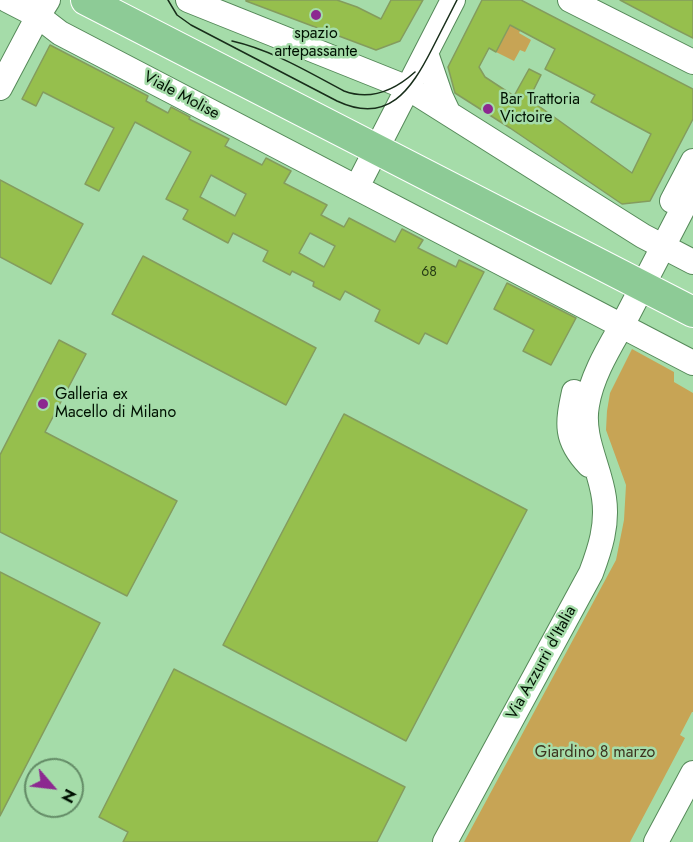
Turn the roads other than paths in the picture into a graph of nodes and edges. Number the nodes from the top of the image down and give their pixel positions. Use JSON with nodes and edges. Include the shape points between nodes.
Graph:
{"nodes":[{"id":1,"x":7,"y":0,"type":"edge"},
{"id":2,"x":86,"y":0,"type":"edge"},
{"id":3,"x":188,"y":0,"type":"edge"},
{"id":4,"x":453,"y":0,"type":"edge"},
{"id":5,"x":570,"y":0,"type":"edge"},
{"id":6,"x":43,"y":8,"type":"edge"},
{"id":7,"x":426,"y":53,"type":"junction"},
{"id":8,"x":693,"y":62,"type":"edge"},
{"id":9,"x":0,"y":88,"type":"edge"},
{"id":10,"x":408,"y":88,"type":"junction"},
{"id":11,"x":449,"y":114,"type":"junction"},
{"id":12,"x":376,"y":149,"type":"junction"},
{"id":13,"x":693,"y":161,"type":"edge"},
{"id":14,"x":357,"y":187,"type":"junction"},
{"id":15,"x":693,"y":189,"type":"edge"},
{"id":16,"x":657,"y":243,"type":"junction"},
{"id":17,"x":693,"y":262,"type":"edge"},
{"id":18,"x":636,"y":283,"type":"junction"},
{"id":19,"x":693,"y":312,"type":"edge"},
{"id":20,"x":616,"y":322,"type":"junction"},
{"id":21,"x":693,"y":363,"type":"edge"},
{"id":22,"x":693,"y":773,"type":"edge"},
{"id":23,"x":445,"y":842,"type":"edge"},
{"id":24,"x":656,"y":842,"type":"edge"}],
"edges":[{"from":1,"to":6,"type":"street","name":"Viale Molise"},
{"from":2,"to":12,"type":"main road"},
{"from":3,"to":10,"type":"street"},
{"from":4,"to":7,"type":"street"},
{"from":5,"to":8,"type":"street"},
{"from":6,"to":9,"type":"street"},
{"from":6,"to":14,"type":"street","name":"Viale Molise","via":[[60,33]]},
{"from":7,"to":10,"type":"street"},
{"from":7,"to":11,"type":"street"},
{"from":10,"to":11,"type":"street"},
{"from":10,"to":12,"type":"street"},
{"from":11,"to":16,"type":"street"},
{"from":12,"to":14,"type":"street"},
{"from":12,"to":18,"type":"main road"},
{"from":13,"to":16,"type":"street"},
{"from":14,"to":20,"type":"street","name":"Viale Molise"},
{"from":15,"to":16,"type":"street"},
{"from":16,"to":17,"type":"street"},
{"from":16,"to":18,"type":"street"},
{"from":18,"to":19,"type":"main road"},
{"from":18,"to":20,"type":"street"},
{"from":20,"to":21,"type":"street","name":"Viale Molise"},
{"from":20,"to":23,"type":"street","name":"Via Azzurri d'Italia","via":[[578,383],[569,426],[571,441],[598,475],[604,496],[601,547],[591,573]]},
{"from":22,"to":24,"type":"street"}]}
